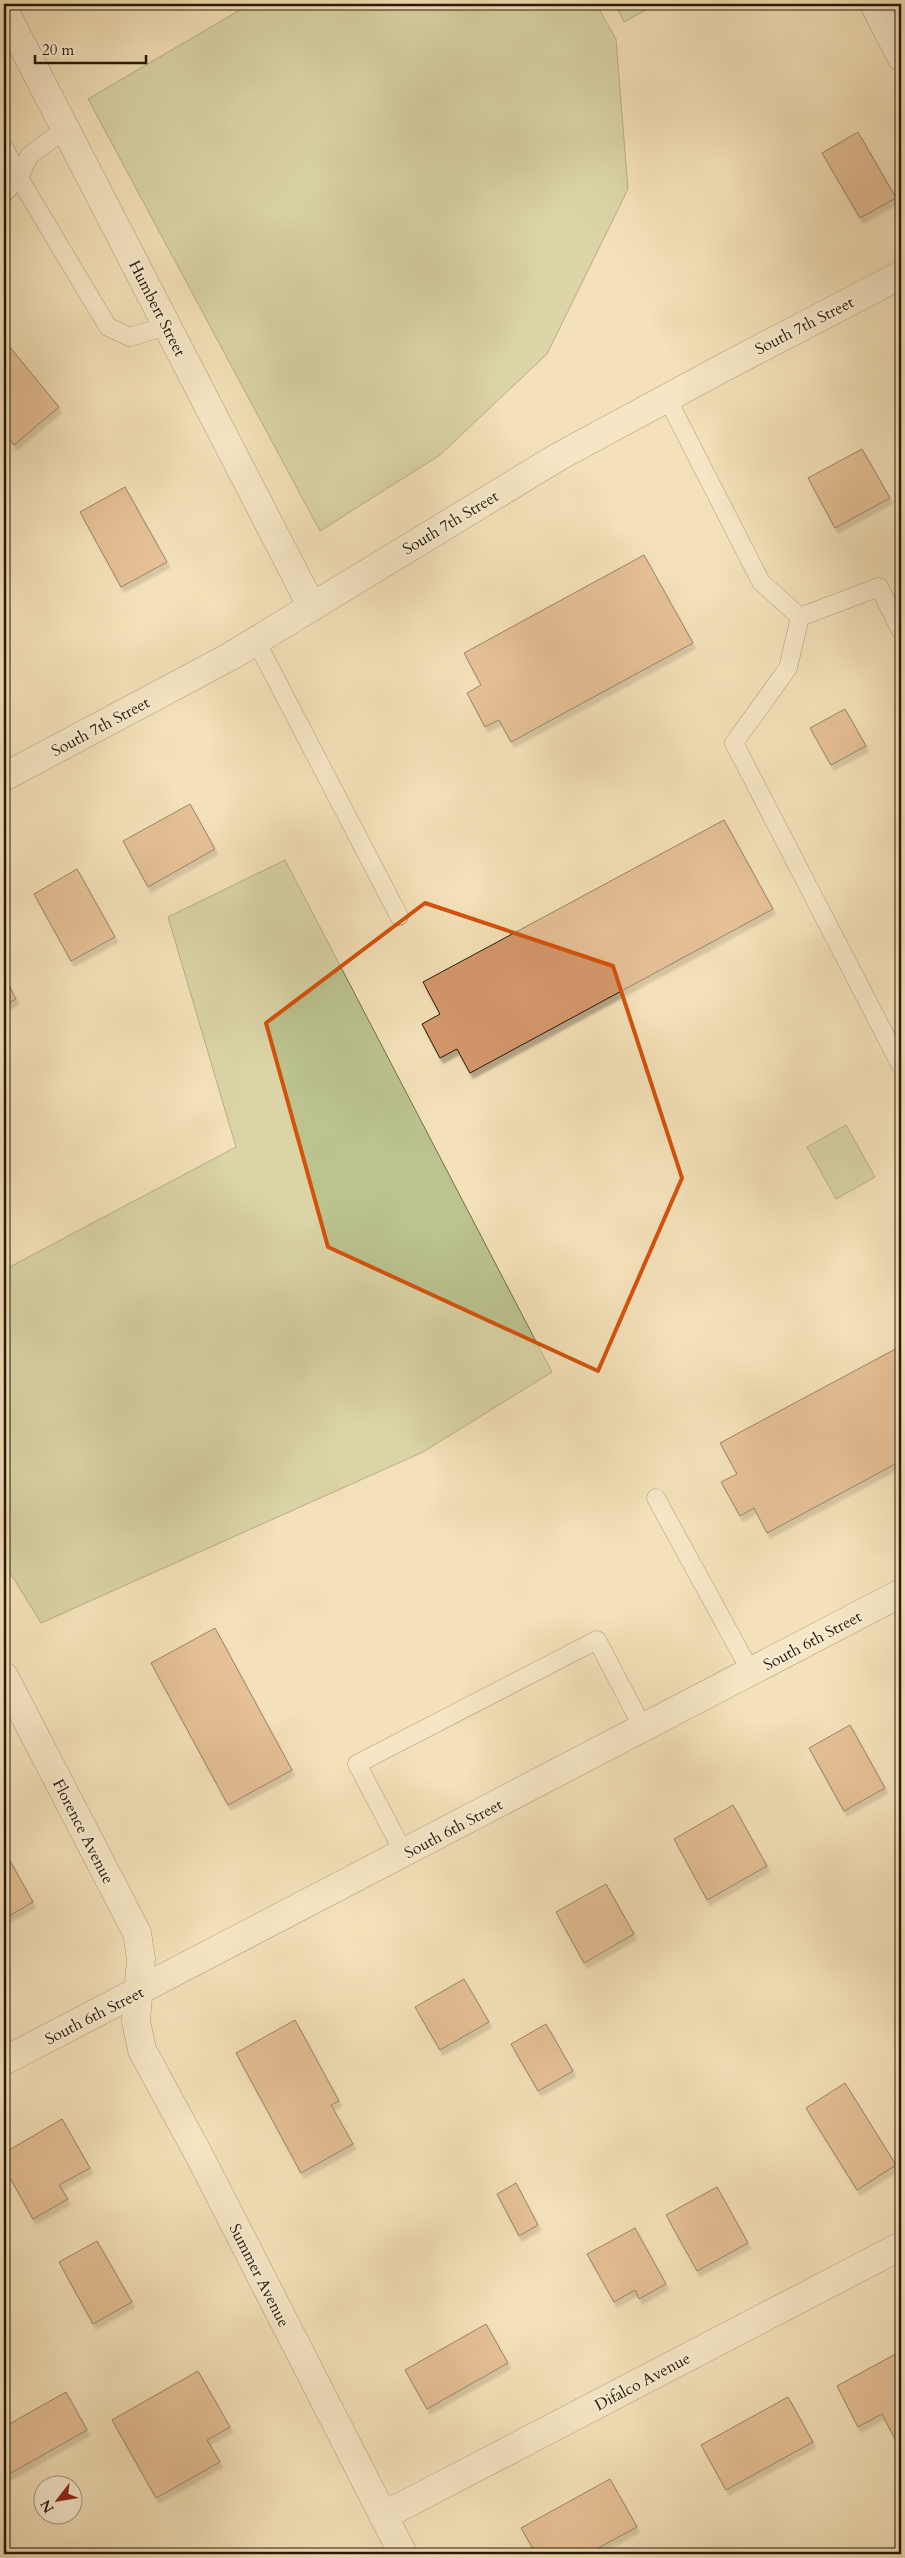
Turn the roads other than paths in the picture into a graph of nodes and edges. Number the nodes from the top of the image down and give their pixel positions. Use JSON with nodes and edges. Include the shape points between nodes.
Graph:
{"nodes":[{"id":1,"x":874,"y":4,"type":"edge"},
{"id":2,"x":4,"y":10,"type":"edge"},
{"id":3,"x":901,"y":57,"type":"edge"},
{"id":4,"x":66,"y":129,"type":"junction"},
{"id":5,"x":4,"y":147,"type":"edge"},
{"id":6,"x":19,"y":178,"type":"junction"},
{"id":7,"x":4,"y":193,"type":"edge"},
{"id":8,"x":901,"y":275,"type":"edge"},
{"id":9,"x":167,"y":326,"type":"junction"},
{"id":10,"x":667,"y":398,"type":"junction"},
{"id":11,"x":312,"y":607,"type":"junction"},
{"id":12,"x":800,"y":617,"type":"junction"},
{"id":13,"x":901,"y":631,"type":"edge"},
{"id":14,"x":256,"y":641,"type":"junction"},
{"id":15,"x":4,"y":777,"type":"edge"},
{"id":16,"x":399,"y":916,"type":"dead end"},
{"id":17,"x":901,"y":1066,"type":"edge"},
{"id":18,"x":656,"y":1498,"type":"dead end"},
{"id":19,"x":901,"y":1593,"type":"edge"},
{"id":20,"x":751,"y":1672,"type":"junction"},
{"id":21,"x":4,"y":1676,"type":"edge"},
{"id":22,"x":643,"y":1728,"type":"junction"},
{"id":23,"x":404,"y":1853,"type":"junction"},
{"id":24,"x":138,"y":1992,"type":"junction"},
{"id":25,"x":4,"y":2061,"type":"edge"},
{"id":26,"x":901,"y":2246,"type":"edge"},
{"id":27,"x":383,"y":2516,"type":"junction"},
{"id":28,"x":403,"y":2554,"type":"edge"}],
"edges":[{"from":1,"to":3,"type":"street"},
{"from":2,"to":4,"type":"street","name":"Humbert Street"},
{"from":4,"to":6,"type":"lane","via":[[29,156]]},
{"from":4,"to":9,"type":"street","name":"Humbert Street"},
{"from":5,"to":6,"type":"lane"},
{"from":6,"to":7,"type":"lane"},
{"from":6,"to":9,"type":"lane","via":[[108,327],[130,337]]},
{"from":8,"to":10,"type":"street","name":"South 7th Street"},
{"from":9,"to":11,"type":"street","name":"Humbert Street"},
{"from":10,"to":11,"type":"street","name":"South 7th Street","via":[[558,457]]},
{"from":10,"to":12,"type":"lane","via":[[761,582]]},
{"from":11,"to":14,"type":"street","name":"South 7th Street"},
{"from":12,"to":13,"type":"lane","via":[[879,587]]},
{"from":12,"to":17,"type":"lane","via":[[788,668],[734,743]]},
{"from":14,"to":15,"type":"street","name":"South 7th Street"},
{"from":14,"to":16,"type":"lane"},
{"from":18,"to":20,"type":"lane"},
{"from":19,"to":20,"type":"street","name":"South 6th Street"},
{"from":20,"to":22,"type":"street","name":"South 6th Street"},
{"from":21,"to":24,"type":"street","name":"Florence Avenue","via":[[137,1933],[141,1959]]},
{"from":22,"to":23,"type":"street","name":"South 6th Street"},
{"from":22,"to":23,"type":"lane","via":[[597,1640],[357,1764]]},
{"from":23,"to":24,"type":"street","name":"South 6th Street"},
{"from":24,"to":25,"type":"street","name":"South 6th Street"},
{"from":24,"to":27,"type":"street","name":"Summer Avenue","via":[[136,2021],[142,2050]]},
{"from":26,"to":27,"type":"street","name":"Difalco Avenue"},
{"from":27,"to":28,"type":"street","name":"Summer Avenue"}]}
